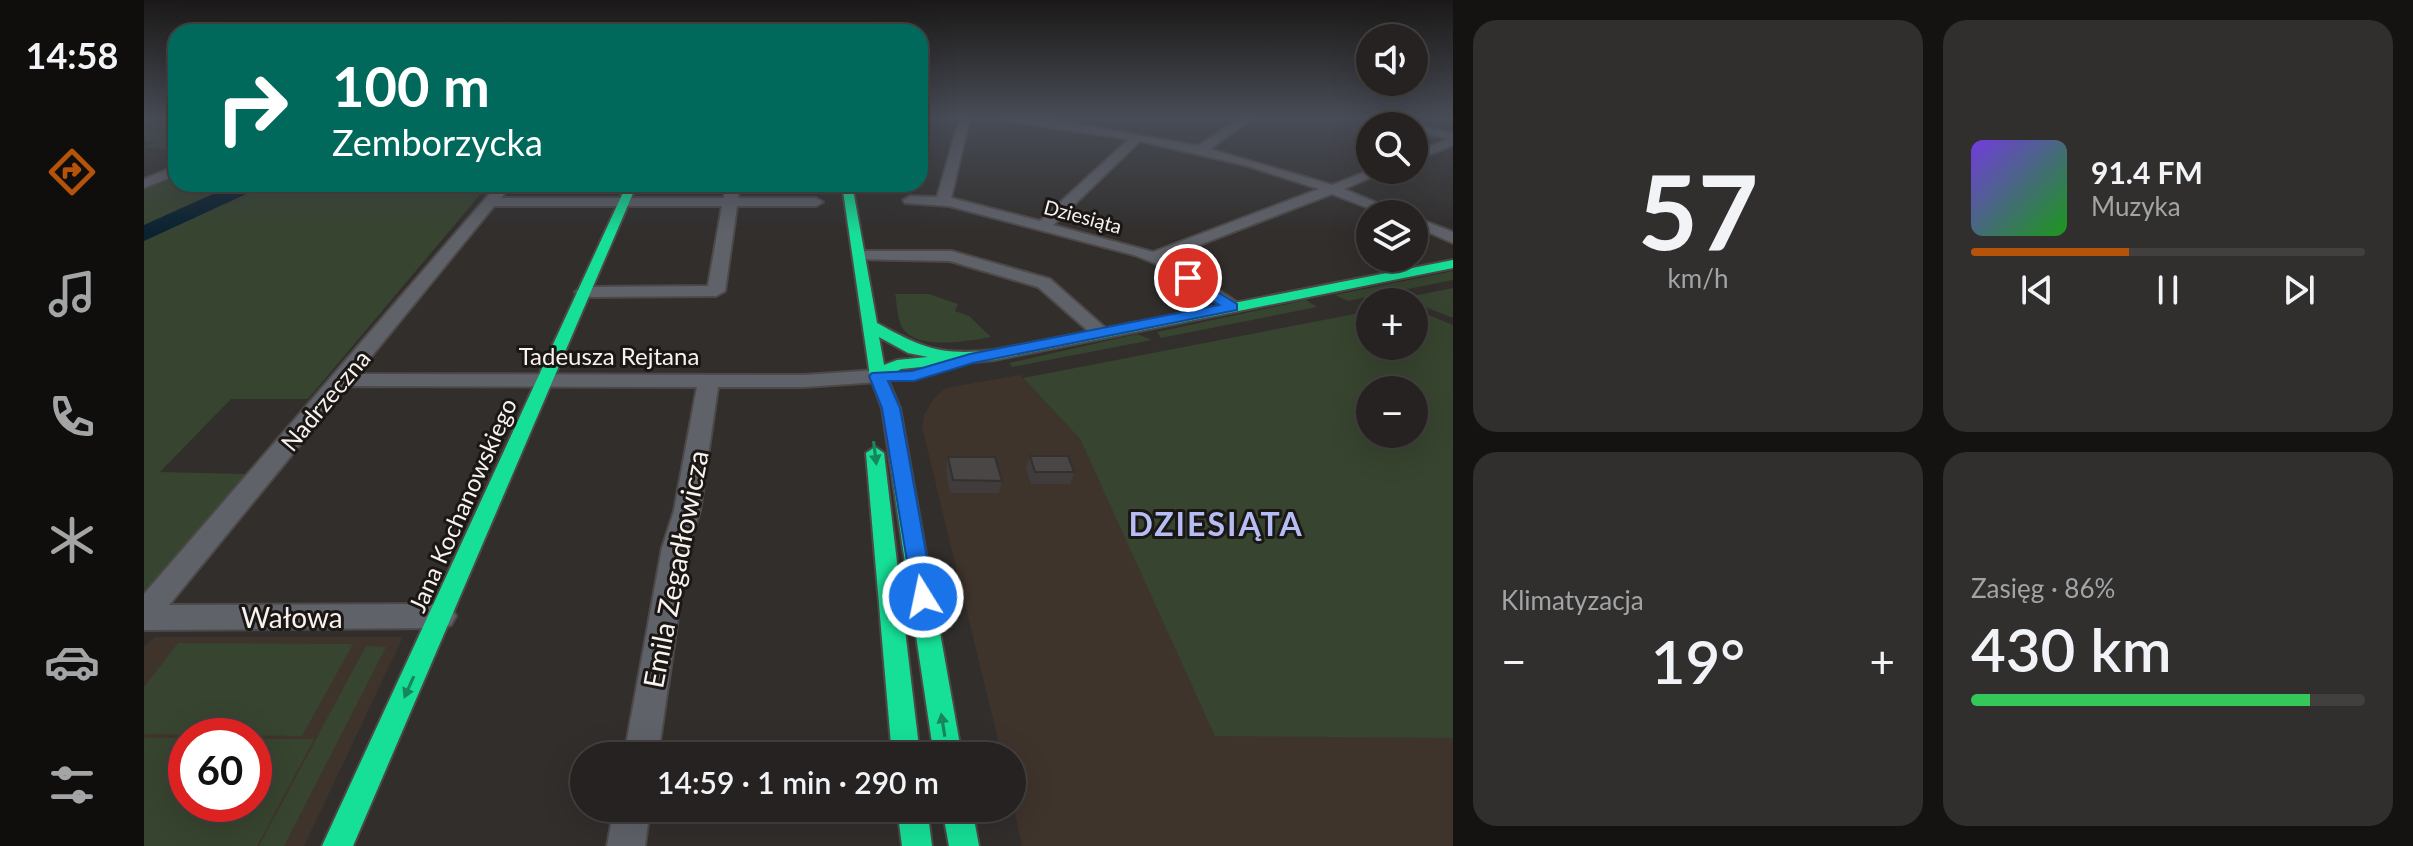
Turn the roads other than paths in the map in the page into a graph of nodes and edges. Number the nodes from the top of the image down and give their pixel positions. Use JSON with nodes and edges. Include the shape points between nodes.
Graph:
{"nodes":[{"id":1,"x":955,"y":156,"type":"edge"},
{"id":2,"x":1117,"y":156,"type":"edge"},
{"id":3,"x":1227,"y":156,"type":"edge"},
{"id":4,"x":168,"y":174,"type":"edge"},
{"id":5,"x":1356,"y":181,"type":"edge"},
{"id":6,"x":144,"y":184,"type":"edge"},
{"id":7,"x":1337,"y":189,"type":"junction"},
{"id":8,"x":499,"y":192,"type":"edge"},
{"id":9,"x":628,"y":192,"type":"edge"},
{"id":10,"x":732,"y":192,"type":"edge"},
{"id":11,"x":848,"y":192,"type":"edge"},
{"id":12,"x":910,"y":200,"type":"dead end"},
{"id":13,"x":1363,"y":200,"type":"edge"},
{"id":14,"x":943,"y":201,"type":"junction"},
{"id":15,"x":491,"y":202,"type":"junction"},
{"id":16,"x":624,"y":202,"type":"junction"},
{"id":17,"x":730,"y":202,"type":"junction"},
{"id":18,"x":816,"y":202,"type":"dead end"},
{"id":19,"x":1043,"y":226,"type":"junction"},
{"id":20,"x":1428,"y":227,"type":"edge"},
{"id":21,"x":1453,"y":238,"type":"edge"},
{"id":22,"x":859,"y":256,"type":"junction"},
{"id":23,"x":1154,"y":257,"type":"junction"},
{"id":24,"x":1453,"y":264,"type":"edge"},
{"id":25,"x":584,"y":292,"type":"junction"},
{"id":26,"x":1232,"y":307,"type":"junction"},
{"id":27,"x":870,"y":325,"type":"junction"},
{"id":28,"x":1101,"y":332,"type":"junction"},
{"id":29,"x":970,"y":359,"type":"junction"},
{"id":30,"x":878,"y":376,"type":"junction"},
{"id":31,"x":341,"y":380,"type":"junction"},
{"id":32,"x":543,"y":380,"type":"junction"},
{"id":33,"x":708,"y":382,"type":"junction"},
{"id":34,"x":870,"y":408,"type":"dead end"},
{"id":35,"x":873,"y":437,"type":"dead end"},
{"id":36,"x":441,"y":616,"type":"junction"},
{"id":37,"x":144,"y":617,"type":"edge"},
{"id":38,"x":643,"y":742,"type":"edge"},
{"id":39,"x":905,"y":742,"type":"edge"},
{"id":40,"x":946,"y":742,"type":"edge"},
{"id":41,"x":630,"y":822,"type":"edge"},
{"id":42,"x":914,"y":822,"type":"edge"},
{"id":43,"x":960,"y":822,"type":"edge"},
{"id":44,"x":337,"y":846,"type":"edge"},
{"id":45,"x":626,"y":846,"type":"edge"},
{"id":46,"x":917,"y":846,"type":"edge"},
{"id":47,"x":964,"y":846,"type":"edge"}],
"edges":[{"from":1,"to":14,"type":"street"},
{"from":2,"to":19,"type":"street"},
{"from":3,"to":7,"type":"street"},
{"from":4,"to":6,"type":"street"},
{"from":5,"to":7,"type":"street"},
{"from":7,"to":13,"type":"street"},
{"from":7,"to":23,"type":"street"},
{"from":8,"to":15,"type":"street","name":"Nadrzeczna"},
{"from":9,"to":16,"type":"street","name":"Jana Kochanowskiego"},
{"from":10,"to":17,"type":"street"},
{"from":11,"to":22,"type":"street"},
{"from":12,"to":14,"type":"street","name":"Dziesiąta"},
{"from":14,"to":19,"type":"street","name":"Dziesiąta"},
{"from":15,"to":16,"type":"street"},
{"from":15,"to":31,"type":"street","name":"Nadrzeczna"},
{"from":16,"to":17,"type":"street"},
{"from":16,"to":25,"type":"street","name":"Jana Kochanowskiego"},
{"from":17,"to":18,"type":"street"},
{"from":17,"to":25,"type":"street","via":[[716,291]]},
{"from":19,"to":23,"type":"street","name":"Dziesiąta"},
{"from":20,"to":21,"type":"street"},
{"from":22,"to":27,"type":"street"},
{"from":22,"to":28,"type":"street","via":[[951,256],[1044,283]]},
{"from":23,"to":26,"type":"street","name":"Dziesiąta"},
{"from":24,"to":26,"type":"street"},
{"from":25,"to":32,"type":"street","name":"Jana Kochanowskiego"},
{"from":26,"to":28,"type":"street"},
{"from":27,"to":29,"type":"street","via":[[914,350]]},
{"from":27,"to":30,"type":"street"},
{"from":28,"to":29,"type":"street"},
{"from":29,"to":30,"type":"street","via":[[897,365]]},
{"from":30,"to":33,"type":"street","name":"Tadeusza Rejtana"},
{"from":30,"to":34,"type":"street"},
{"from":40,"to":30,"type":"street","one_way":true,"via":[[891,408]]},
{"from":31,"to":32,"type":"street","name":"Tadeusza Rejtana"},
{"from":31,"to":37,"type":"street","name":"Nadrzeczna"},
{"from":32,"to":33,"type":"street","name":"Tadeusza Rejtana"},
{"from":32,"to":36,"type":"street","name":"Jana Kochanowskiego"},
{"from":33,"to":38,"type":"street","name":"Emila Zegadłowicza"},
{"from":35,"to":39,"type":"street","one_way":true},
{"from":36,"to":37,"type":"street","name":"Wałowa"},
{"from":36,"to":44,"type":"street","name":"Jana Kochanowskiego","one_way":true},
{"from":41,"to":45,"type":"street"},
{"from":42,"to":46,"type":"street"},
{"from":43,"to":47,"type":"street"}]}
